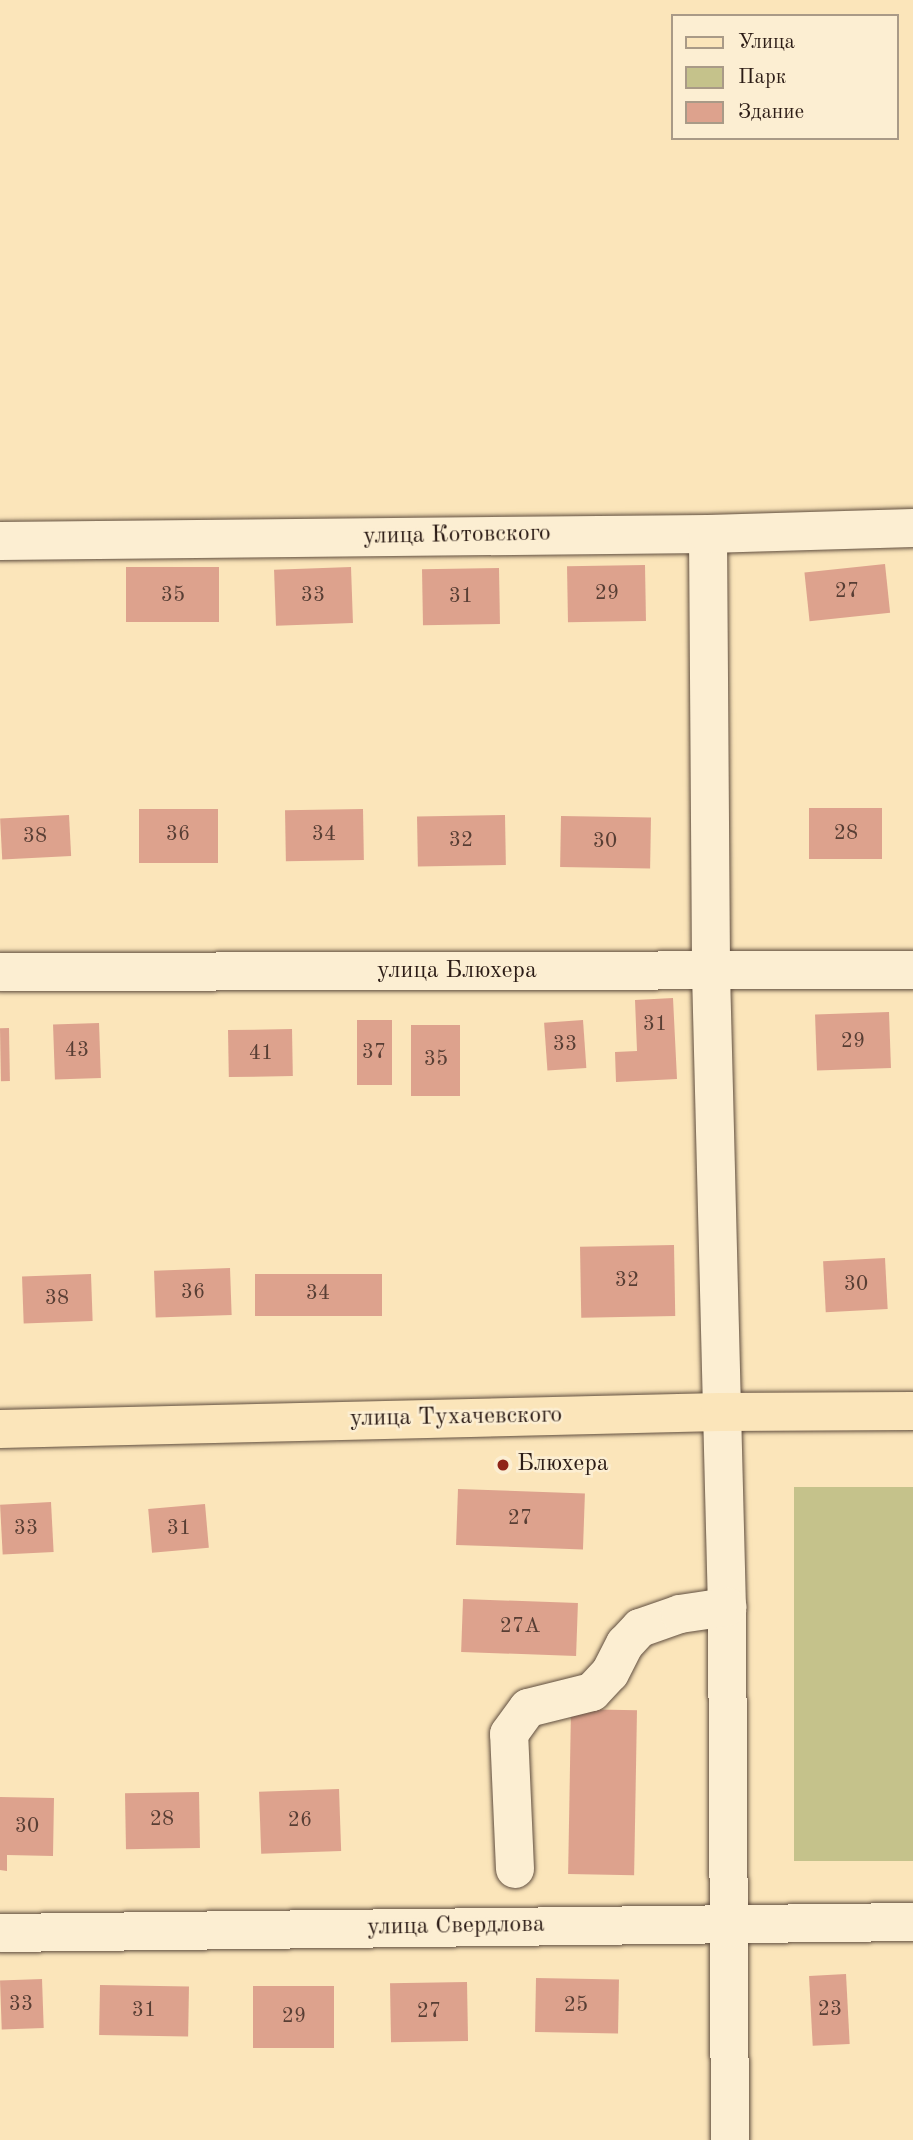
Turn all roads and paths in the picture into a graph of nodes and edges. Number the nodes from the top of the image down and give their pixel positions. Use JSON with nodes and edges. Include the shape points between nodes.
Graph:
{"nodes":[{"id":1,"x":913,"y":528,"type":"edge"},
{"id":2,"x":708,"y":534,"type":"junction"},
{"id":3,"x":0,"y":541,"type":"edge"},
{"id":4,"x":913,"y":970,"type":"edge"},
{"id":5,"x":0,"y":972,"type":"edge"},
{"id":6,"x":711,"y":972,"type":"junction"},
{"id":7,"x":913,"y":1411,"type":"edge"},
{"id":8,"x":720,"y":1412,"type":"junction"},
{"id":9,"x":0,"y":1429,"type":"edge"},
{"id":10,"x":727,"y":1607,"type":"junction"},
{"id":11,"x":514,"y":1869,"type":"dead end"},
{"id":12,"x":913,"y":1922,"type":"edge"},
{"id":13,"x":729,"y":1924,"type":"junction"},
{"id":14,"x":0,"y":1933,"type":"edge"},
{"id":15,"x":730,"y":2140,"type":"edge"}],
"edges":[{"from":1,"to":2,"type":"street","name":"улица Котовского"},
{"from":2,"to":3,"type":"street","name":"улица Котовского"},
{"from":2,"to":6,"type":"street"},
{"from":4,"to":6,"type":"street","name":"улица Блюхера"},
{"from":5,"to":6,"type":"street","name":"улица Блюхера"},
{"from":6,"to":8,"type":"street"},
{"from":7,"to":8,"type":"main road","name":"улица Тухачевского"},
{"from":8,"to":9,"type":"main road","name":"улица Тухачевского"},
{"from":8,"to":10,"type":"street"},
{"from":10,"to":11,"type":"street","via":[[680,1614],[640,1628],[625,1644],[610,1674],[592,1692],[528,1708],[509,1734]]},
{"from":10,"to":13,"type":"street"},
{"from":12,"to":13,"type":"street","name":"улица Свердлова"},
{"from":13,"to":14,"type":"street","name":"улица Свердлова"},
{"from":13,"to":15,"type":"street"}]}
